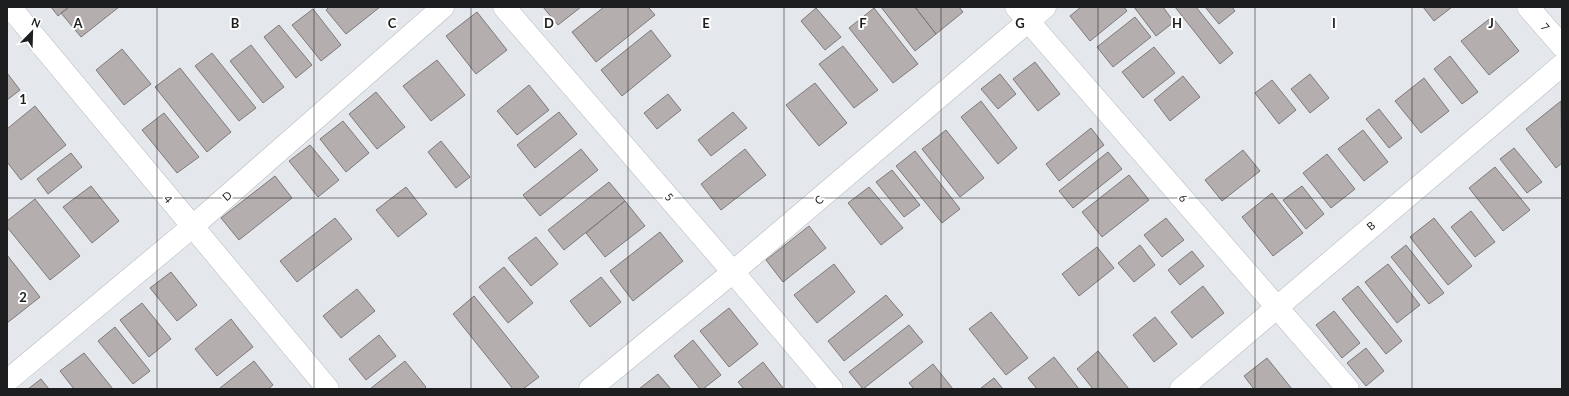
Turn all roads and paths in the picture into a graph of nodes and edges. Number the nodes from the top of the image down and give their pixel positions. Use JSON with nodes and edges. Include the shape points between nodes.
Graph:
{"nodes":[{"id":1,"x":10,"y":7,"type":"edge"},
{"id":2,"x":443,"y":7,"type":"edge"},
{"id":3,"x":504,"y":7,"type":"edge"},
{"id":4,"x":1045,"y":7,"type":"edge"},
{"id":5,"x":1528,"y":7,"type":"edge"},
{"id":6,"x":1023,"y":14,"type":"edge"},
{"id":7,"x":1562,"y":46,"type":"edge"},
{"id":8,"x":1562,"y":64,"type":"edge"},
{"id":9,"x":192,"y":227,"type":"junction"},
{"id":10,"x":733,"y":272,"type":"junction"},
{"id":11,"x":1277,"y":306,"type":"junction"},
{"id":12,"x":7,"y":381,"type":"edge"},
{"id":13,"x":328,"y":389,"type":"edge"},
{"id":14,"x":590,"y":389,"type":"edge"},
{"id":15,"x":832,"y":389,"type":"edge"},
{"id":16,"x":1181,"y":389,"type":"edge"},
{"id":17,"x":1348,"y":389,"type":"edge"}],
"edges":[{"from":1,"to":9,"type":"street","name":"4"},
{"from":2,"to":9,"type":"street","name":"D"},
{"from":3,"to":10,"type":"street","name":"5"},
{"from":4,"to":6,"type":"street","name":"C"},
{"from":5,"to":7,"type":"street","name":"7"},
{"from":6,"to":10,"type":"street","name":"C"},
{"from":6,"to":11,"type":"street","name":"6"},
{"from":8,"to":11,"type":"street","name":"B"},
{"from":9,"to":12,"type":"street","name":"D"},
{"from":9,"to":13,"type":"street","name":"4"},
{"from":10,"to":14,"type":"street","name":"C"},
{"from":10,"to":15,"type":"street","name":"5"},
{"from":11,"to":16,"type":"street","name":"B"},
{"from":11,"to":17,"type":"street","name":"6"}]}
